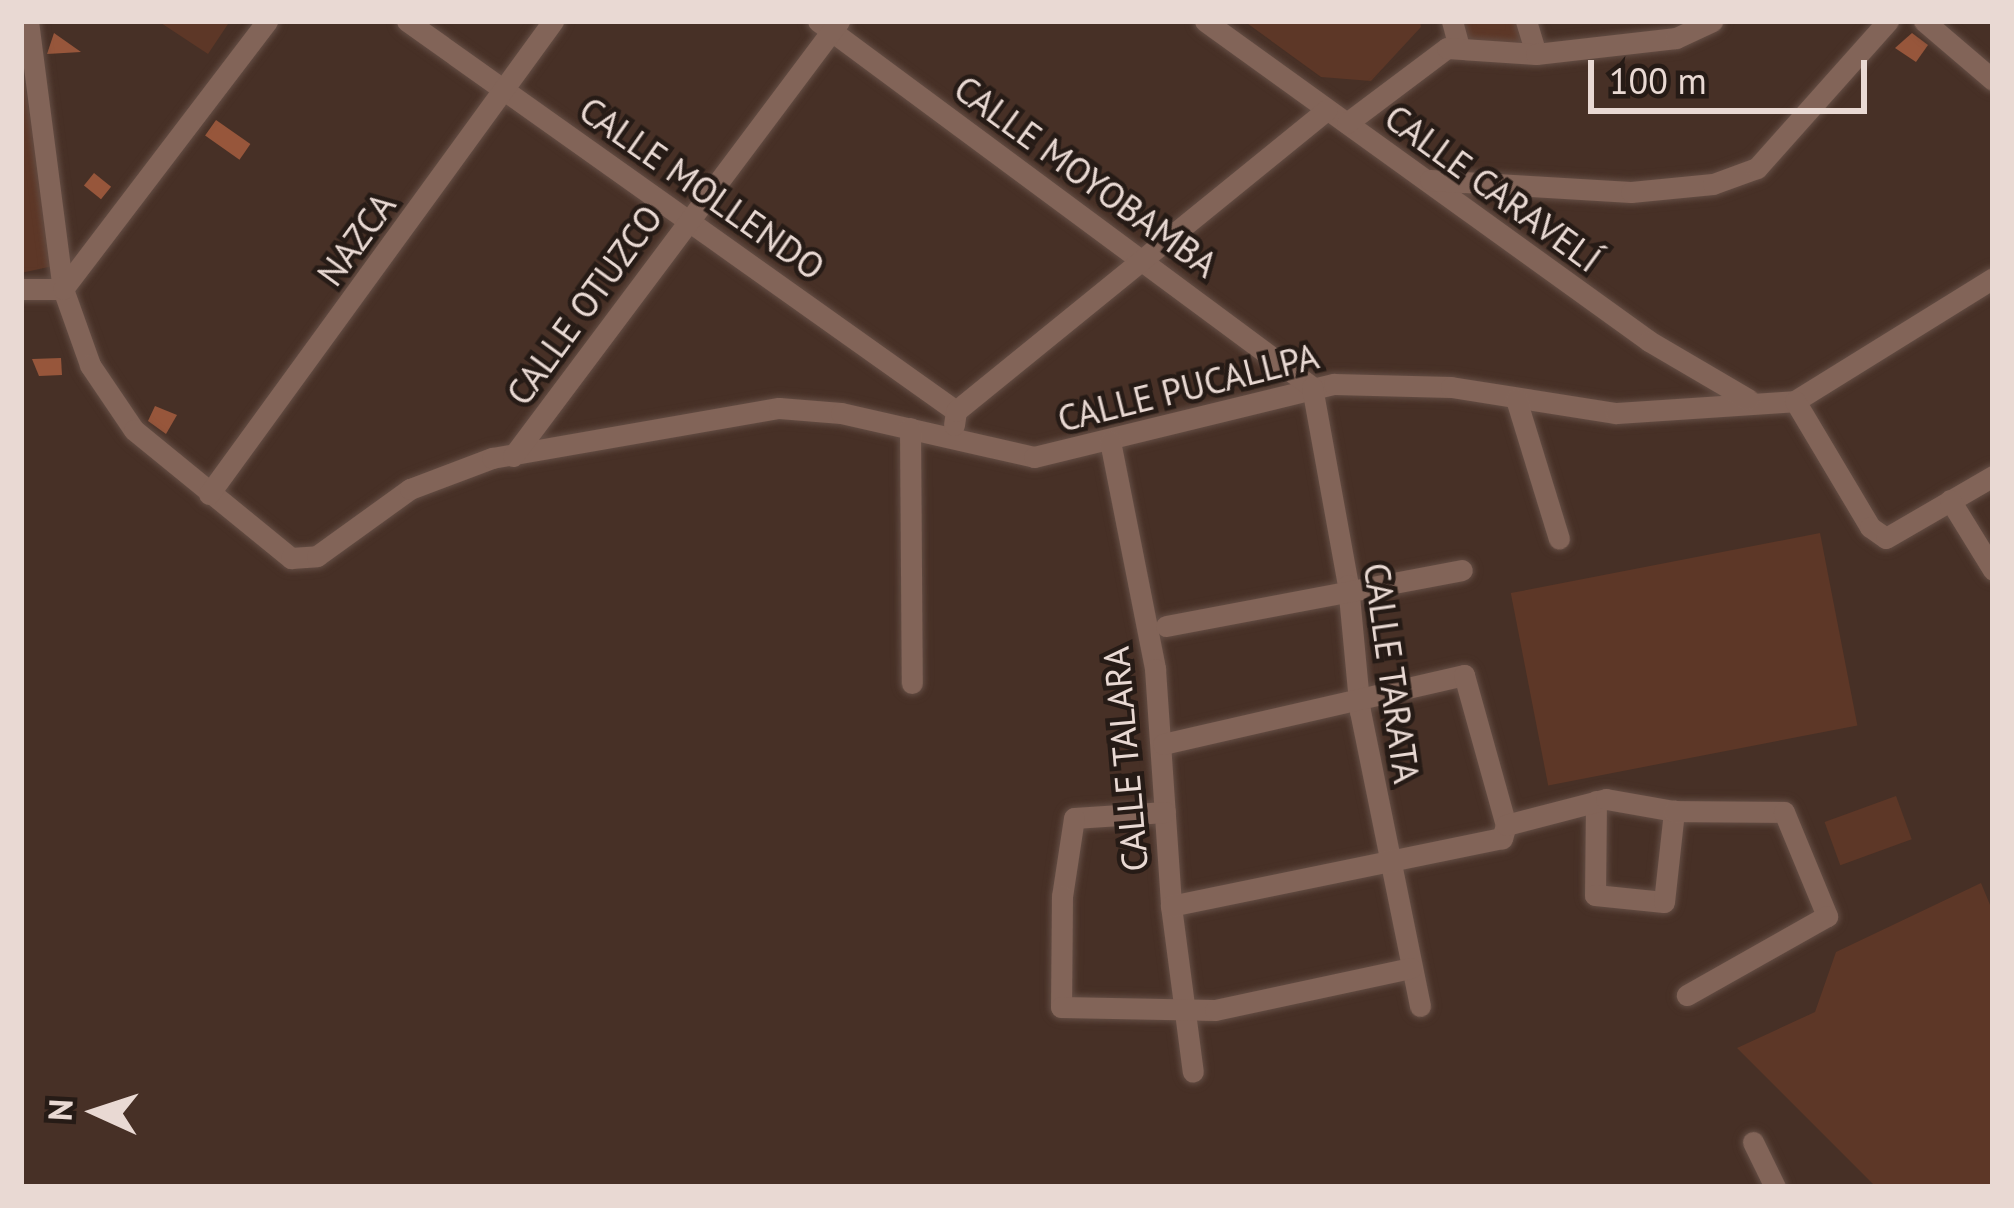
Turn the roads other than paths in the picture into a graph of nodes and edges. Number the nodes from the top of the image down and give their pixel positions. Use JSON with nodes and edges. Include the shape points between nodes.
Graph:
{"nodes":[{"id":1,"x":267,"y":21,"type":"edge"},
{"id":2,"x":407,"y":21,"type":"edge"},
{"id":3,"x":554,"y":21,"type":"edge"},
{"id":4,"x":1205,"y":21,"type":"edge"},
{"id":5,"x":1452,"y":21,"type":"edge"},
{"id":6,"x":1526,"y":21,"type":"edge"},
{"id":7,"x":1712,"y":21,"type":"edge"},
{"id":8,"x":1888,"y":21,"type":"edge"},
{"id":9,"x":1924,"y":21,"type":"edge"},
{"id":10,"x":829,"y":24,"type":"edge"},
{"id":11,"x":32,"y":25,"type":"edge"},
{"id":12,"x":1459,"y":47,"type":"junction"},
{"id":13,"x":1536,"y":54,"type":"junction"},
{"id":14,"x":1993,"y":80,"type":"edge"},
{"id":15,"x":506,"y":91,"type":"junction"},
{"id":16,"x":1327,"y":110,"type":"junction"},
{"id":17,"x":1347,"y":123,"type":"junction"},
{"id":18,"x":1430,"y":180,"type":"junction"},
{"id":19,"x":688,"y":217,"type":"junction"},
{"id":20,"x":1143,"y":258,"type":"junction"},
{"id":21,"x":1993,"y":278,"type":"edge"},
{"id":22,"x":21,"y":289,"type":"edge"},
{"id":23,"x":63,"y":289,"type":"junction"},
{"id":24,"x":1312,"y":387,"type":"junction"},
{"id":25,"x":1516,"y":399,"type":"junction"},
{"id":26,"x":1748,"y":399,"type":"junction"},
{"id":27,"x":1796,"y":401,"type":"junction"},
{"id":28,"x":956,"y":411,"type":"junction"},
{"id":29,"x":910,"y":428,"type":"junction"},
{"id":30,"x":951,"y":437,"type":"junction"},
{"id":31,"x":1110,"y":441,"type":"junction"},
{"id":32,"x":514,"y":456,"type":"junction"},
{"id":33,"x":1993,"y":476,"type":"edge"},
{"id":34,"x":208,"y":494,"type":"junction"},
{"id":35,"x":1950,"y":500,"type":"junction"},
{"id":36,"x":1558,"y":539,"type":"dead end"},
{"id":37,"x":1462,"y":570,"type":"dead end"},
{"id":38,"x":1993,"y":570,"type":"edge"},
{"id":39,"x":1346,"y":593,"type":"junction"},
{"id":40,"x":1166,"y":626,"type":"dead end"},
{"id":41,"x":912,"y":683,"type":"dead end"},
{"id":42,"x":1358,"y":700,"type":"junction"},
{"id":43,"x":1163,"y":744,"type":"junction"},
{"id":44,"x":1596,"y":802,"type":"junction"},
{"id":45,"x":1674,"y":811,"type":"junction"},
{"id":46,"x":1166,"y":812,"type":"junction"},
{"id":47,"x":1506,"y":825,"type":"junction"},
{"id":48,"x":1388,"y":859,"type":"junction"},
{"id":49,"x":1172,"y":906,"type":"junction"},
{"id":50,"x":1412,"y":968,"type":"junction"},
{"id":51,"x":1687,"y":995,"type":"dead end"},
{"id":52,"x":1420,"y":1006,"type":"dead end"},
{"id":53,"x":1185,"y":1010,"type":"junction"},
{"id":54,"x":1193,"y":1072,"type":"dead end"},
{"id":55,"x":1753,"y":1142,"type":"dead end"},
{"id":56,"x":1775,"y":1187,"type":"edge"}],
"edges":[{"from":1,"to":23,"type":"street"},
{"from":2,"to":15,"type":"street","name":"CALLE MOLLENDO"},
{"from":3,"to":15,"type":"street","name":"NAZCA"},
{"from":4,"to":16,"type":"street","name":"CALLE CARAVELÍ"},
{"from":5,"to":12,"type":"street"},
{"from":6,"to":13,"type":"street"},
{"from":7,"to":13,"type":"street","via":[[1676,38]]},
{"from":8,"to":18,"type":"street","via":[[1757,168],[1713,184],[1631,191]]},
{"from":9,"to":14,"type":"street"},
{"from":10,"to":19,"type":"street","name":"CALLE OTUZCO"},
{"from":10,"to":20,"type":"street","name":"CALLE MOYOBAMBA"},
{"from":11,"to":23,"type":"street"},
{"from":12,"to":13,"type":"street"},
{"from":12,"to":17,"type":"street"},
{"from":15,"to":19,"type":"street","name":"CALLE MOLLENDO"},
{"from":15,"to":34,"type":"street","name":"NAZCA"},
{"from":16,"to":17,"type":"street","name":"CALLE CARAVELÍ"},
{"from":16,"to":20,"type":"street"},
{"from":17,"to":18,"type":"street","name":"CALLE CARAVELÍ"},
{"from":18,"to":26,"type":"street","name":"CALLE CARAVELÍ","via":[[1649,341]]},
{"from":19,"to":28,"type":"street","name":"CALLE MOLLENDO"},
{"from":19,"to":32,"type":"street","name":"CALLE OTUZCO"},
{"from":20,"to":24,"type":"street","name":"CALLE MOYOBAMBA"},
{"from":20,"to":28,"type":"street"},
{"from":21,"to":27,"type":"street"},
{"from":22,"to":23,"type":"street"},
{"from":23,"to":34,"type":"street","via":[[90,365],[123,415]]},
{"from":24,"to":25,"type":"street","name":"CALLE PUCALLPA","via":[[1404,383]]},
{"from":24,"to":31,"type":"street","name":"CALLE PUCALLPA"},
{"from":24,"to":39,"type":"street","name":"CALLE TARATA"},
{"from":25,"to":26,"type":"street","name":"CALLE PUCALLPA","via":[[1616,412]]},
{"from":25,"to":36,"type":"street"},
{"from":26,"to":27,"type":"street","name":"CALLE PUCALLPA"},
{"from":27,"to":35,"type":"street","via":[[1870,527],[1886,538]]},
{"from":28,"to":30,"type":"street"},
{"from":29,"to":30,"type":"street","name":"CALLE PUCALLPA"},
{"from":29,"to":32,"type":"street","name":"CALLE PUCALLPA","via":[[778,408]]},
{"from":29,"to":41,"type":"street"},
{"from":30,"to":31,"type":"street","name":"CALLE PUCALLPA","via":[[1034,457]]},
{"from":31,"to":43,"type":"street","name":"CALLE TALARA"},
{"from":32,"to":34,"type":"street","name":"CALLE PUCALLPA","via":[[410,489],[306,559],[281,552]]},
{"from":33,"to":35,"type":"street"},
{"from":35,"to":38,"type":"street"},
{"from":37,"to":39,"type":"street"},
{"from":39,"to":40,"type":"street"},
{"from":39,"to":42,"type":"street","name":"CALLE TARATA"},
{"from":42,"to":43,"type":"street"},
{"from":42,"to":47,"type":"street","via":[[1466,676]]},
{"from":42,"to":48,"type":"street","name":"CALLE TARATA"},
{"from":43,"to":46,"type":"street","name":"CALLE TALARA"},
{"from":44,"to":45,"type":"street"},
{"from":44,"to":45,"type":"street","via":[[1590,890],[1617,897],[1665,900]]},
{"from":44,"to":47,"type":"street"},
{"from":45,"to":51,"type":"street","via":[[1784,812],[1827,916]]},
{"from":46,"to":49,"type":"street","name":"CALLE TALARA"},
{"from":46,"to":53,"type":"street","via":[[1074,818],[1062,896],[1061,1007]]},
{"from":47,"to":48,"type":"street","via":[[1502,838]]},
{"from":48,"to":49,"type":"street"},
{"from":48,"to":50,"type":"street","name":"CALLE TARATA"},
{"from":49,"to":53,"type":"street","name":"CALLE TALARA"},
{"from":50,"to":52,"type":"street","name":"CALLE TARATA"},
{"from":50,"to":53,"type":"street"},
{"from":53,"to":54,"type":"street","name":"CALLE TALARA"},
{"from":55,"to":56,"type":"street"}]}
